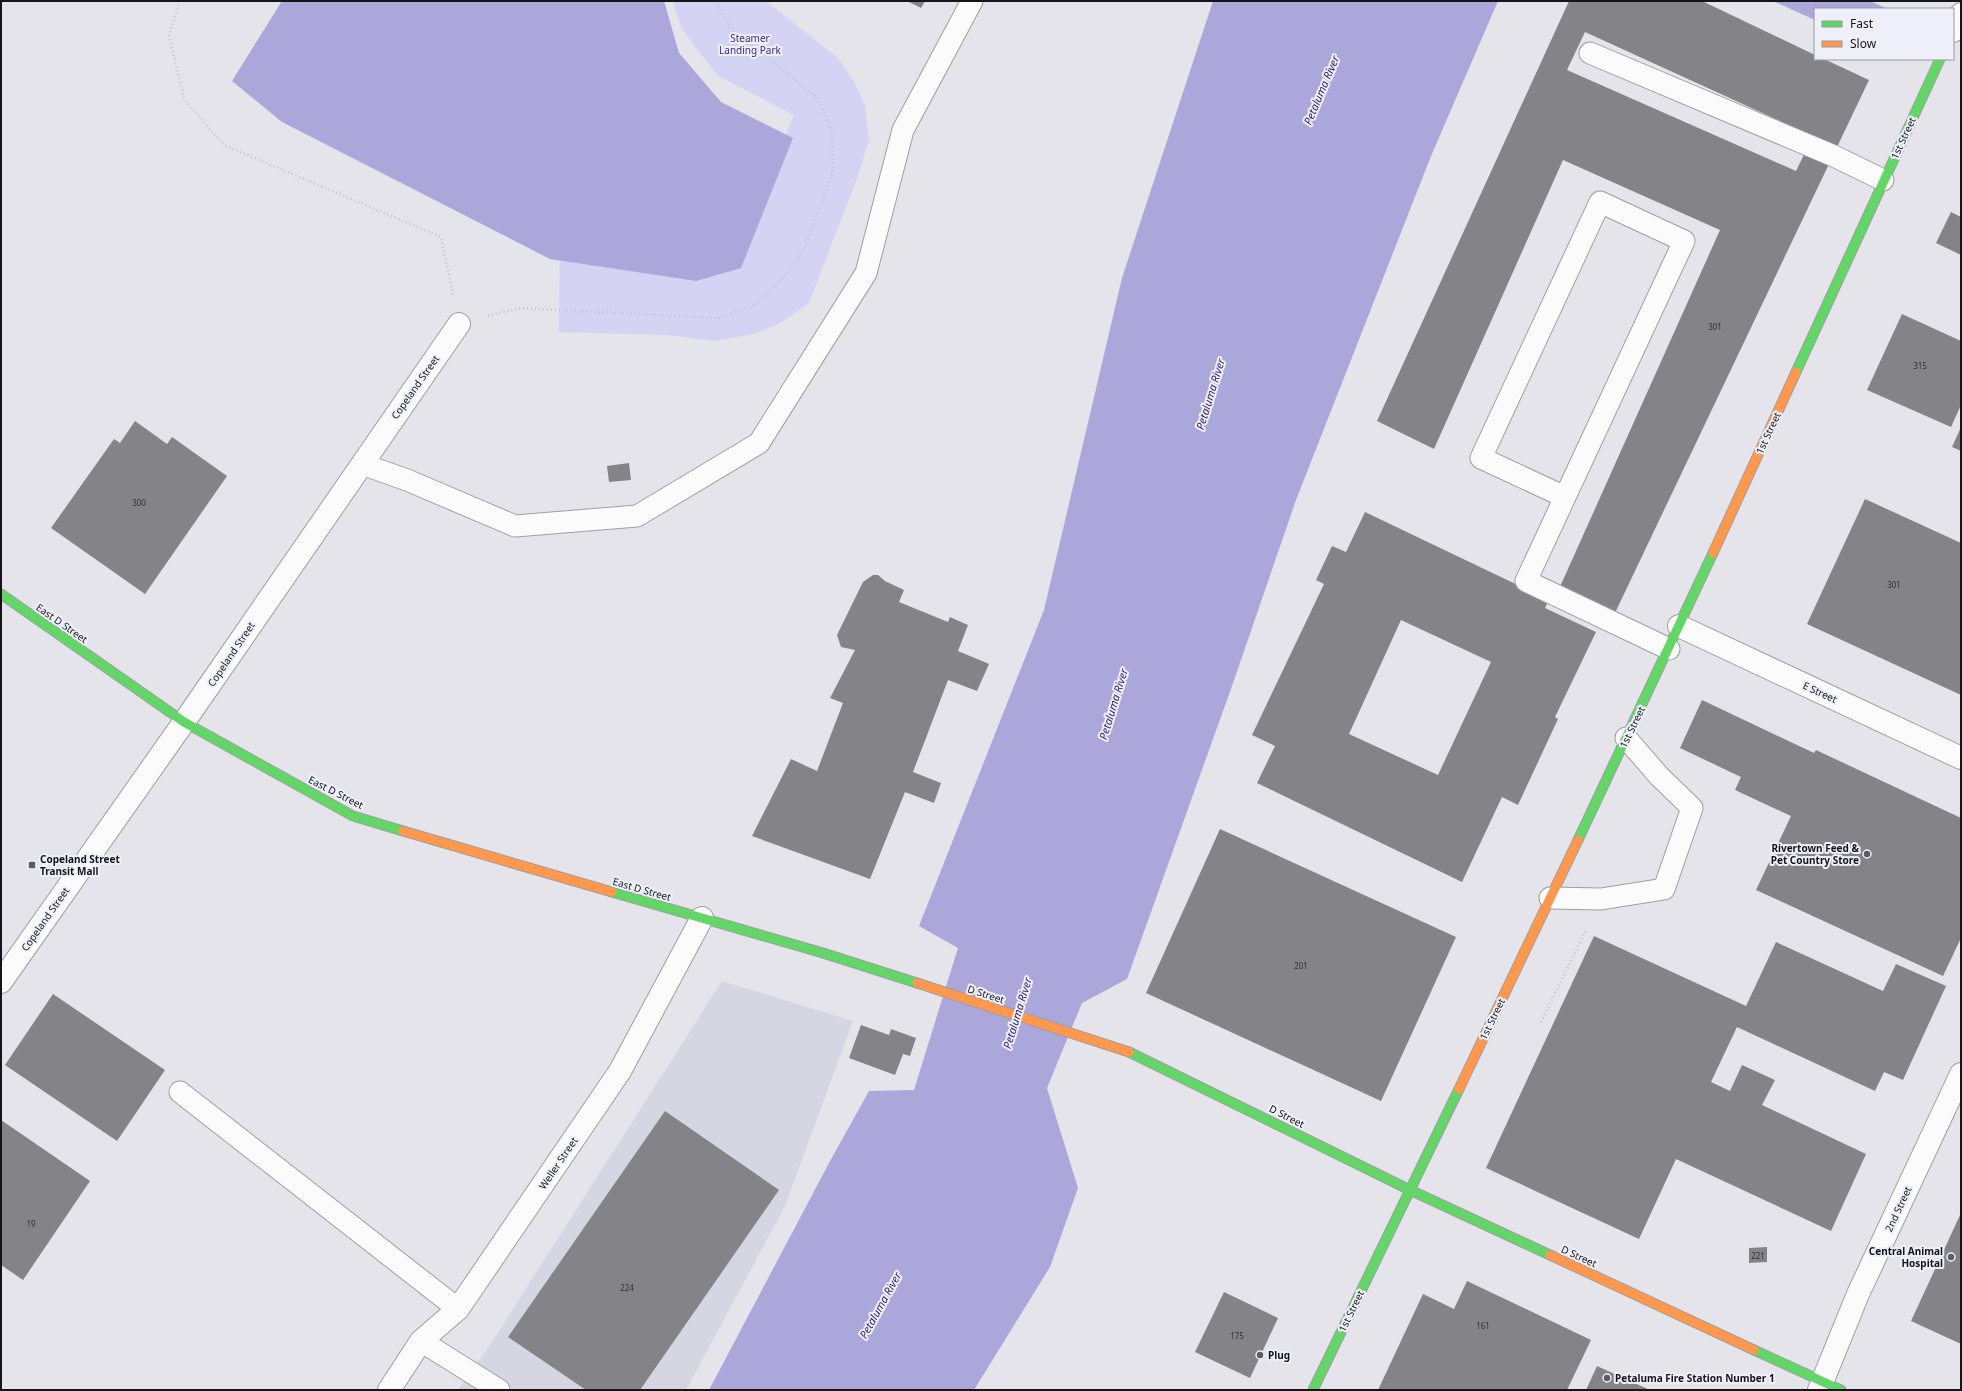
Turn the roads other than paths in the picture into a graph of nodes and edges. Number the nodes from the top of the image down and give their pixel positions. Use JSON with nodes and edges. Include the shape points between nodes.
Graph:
{"nodes":[{"id":1,"x":972,"y":1,"type":"edge"},
{"id":2,"x":1590,"y":53,"type":"dead end"},
{"id":3,"x":1940,"y":60,"type":"edge"},
{"id":4,"x":1883,"y":180,"type":"junction"},
{"id":5,"x":459,"y":324,"type":"road end"},
{"id":6,"x":362,"y":464,"type":"junction"},
{"id":7,"x":1565,"y":497,"type":"junction"},
{"id":8,"x":1,"y":594,"type":"edge"},
{"id":9,"x":1679,"y":626,"type":"junction"},
{"id":10,"x":1669,"y":649,"type":"junction"},
{"id":11,"x":184,"y":722,"type":"junction"},
{"id":12,"x":1626,"y":738,"type":"junction"},
{"id":13,"x":1961,"y":758,"type":"edge"},
{"id":14,"x":1550,"y":898,"type":"junction"},
{"id":15,"x":702,"y":918,"type":"junction"},
{"id":16,"x":1,"y":982,"type":"edge"},
{"id":17,"x":1961,"y":1074,"type":"edge"},
{"id":18,"x":180,"y":1092,"type":"dead end"},
{"id":19,"x":1410,"y":1190,"type":"junction"},
{"id":20,"x":458,"y":1309,"type":"junction"},
{"id":21,"x":421,"y":1341,"type":"junction"},
{"id":22,"x":1827,"y":1387,"type":"edge"},
{"id":23,"x":388,"y":1390,"type":"edge"},
{"id":24,"x":499,"y":1390,"type":"edge"},
{"id":25,"x":1312,"y":1390,"type":"edge"}],
"edges":[{"from":1,"to":6,"type":"lane","via":[[903,130],[866,273],[759,443],[637,516],[515,526],[407,480]]},
{"from":2,"to":4,"type":"lane","via":[[1834,156]]},
{"from":3,"to":4,"type":"street","name":"1st Street"},
{"from":4,"to":9,"type":"street","name":"1st Street"},
{"from":5,"to":6,"type":"street","name":"Copeland Street"},
{"from":6,"to":11,"type":"street","name":"Copeland Street"},
{"from":7,"to":7,"type":"lane","via":[[1684,241],[1600,202],[1480,458]]},
{"from":7,"to":10,"type":"lane","via":[[1526,581]]},
{"from":8,"to":11,"type":"street","name":"East D Street"},
{"from":9,"to":10,"type":"street","name":"1st Street"},
{"from":9,"to":13,"type":"street","name":"E Street"},
{"from":10,"to":12,"type":"street","name":"1st Street"},
{"from":11,"to":15,"type":"street","name":"East D Street","via":[[353,816]]},
{"from":11,"to":16,"type":"street","name":"Copeland Street"},
{"from":12,"to":14,"type":"street","name":"1st Street"},
{"from":12,"to":14,"type":"lane","via":[[1659,776],[1692,808],[1664,889],[1601,899]]},
{"from":14,"to":19,"type":"street","name":"1st Street"},
{"from":15,"to":19,"type":"street","name":"D Street","via":[[823,953],[1137,1054]]},
{"from":15,"to":20,"type":"street","name":"Weller Street","via":[[620,1071]]},
{"from":17,"to":22,"type":"street","name":"2nd Street","via":[[1858,1294]]},
{"from":18,"to":20,"type":"lane"},
{"from":19,"to":22,"type":"street","name":"D Street"},
{"from":19,"to":25,"type":"street","name":"1st Street"},
{"from":20,"to":21,"type":"street","name":"Weller Street"},
{"from":21,"to":23,"type":"street","name":"Weller Street"},
{"from":21,"to":24,"type":"lane"}]}
